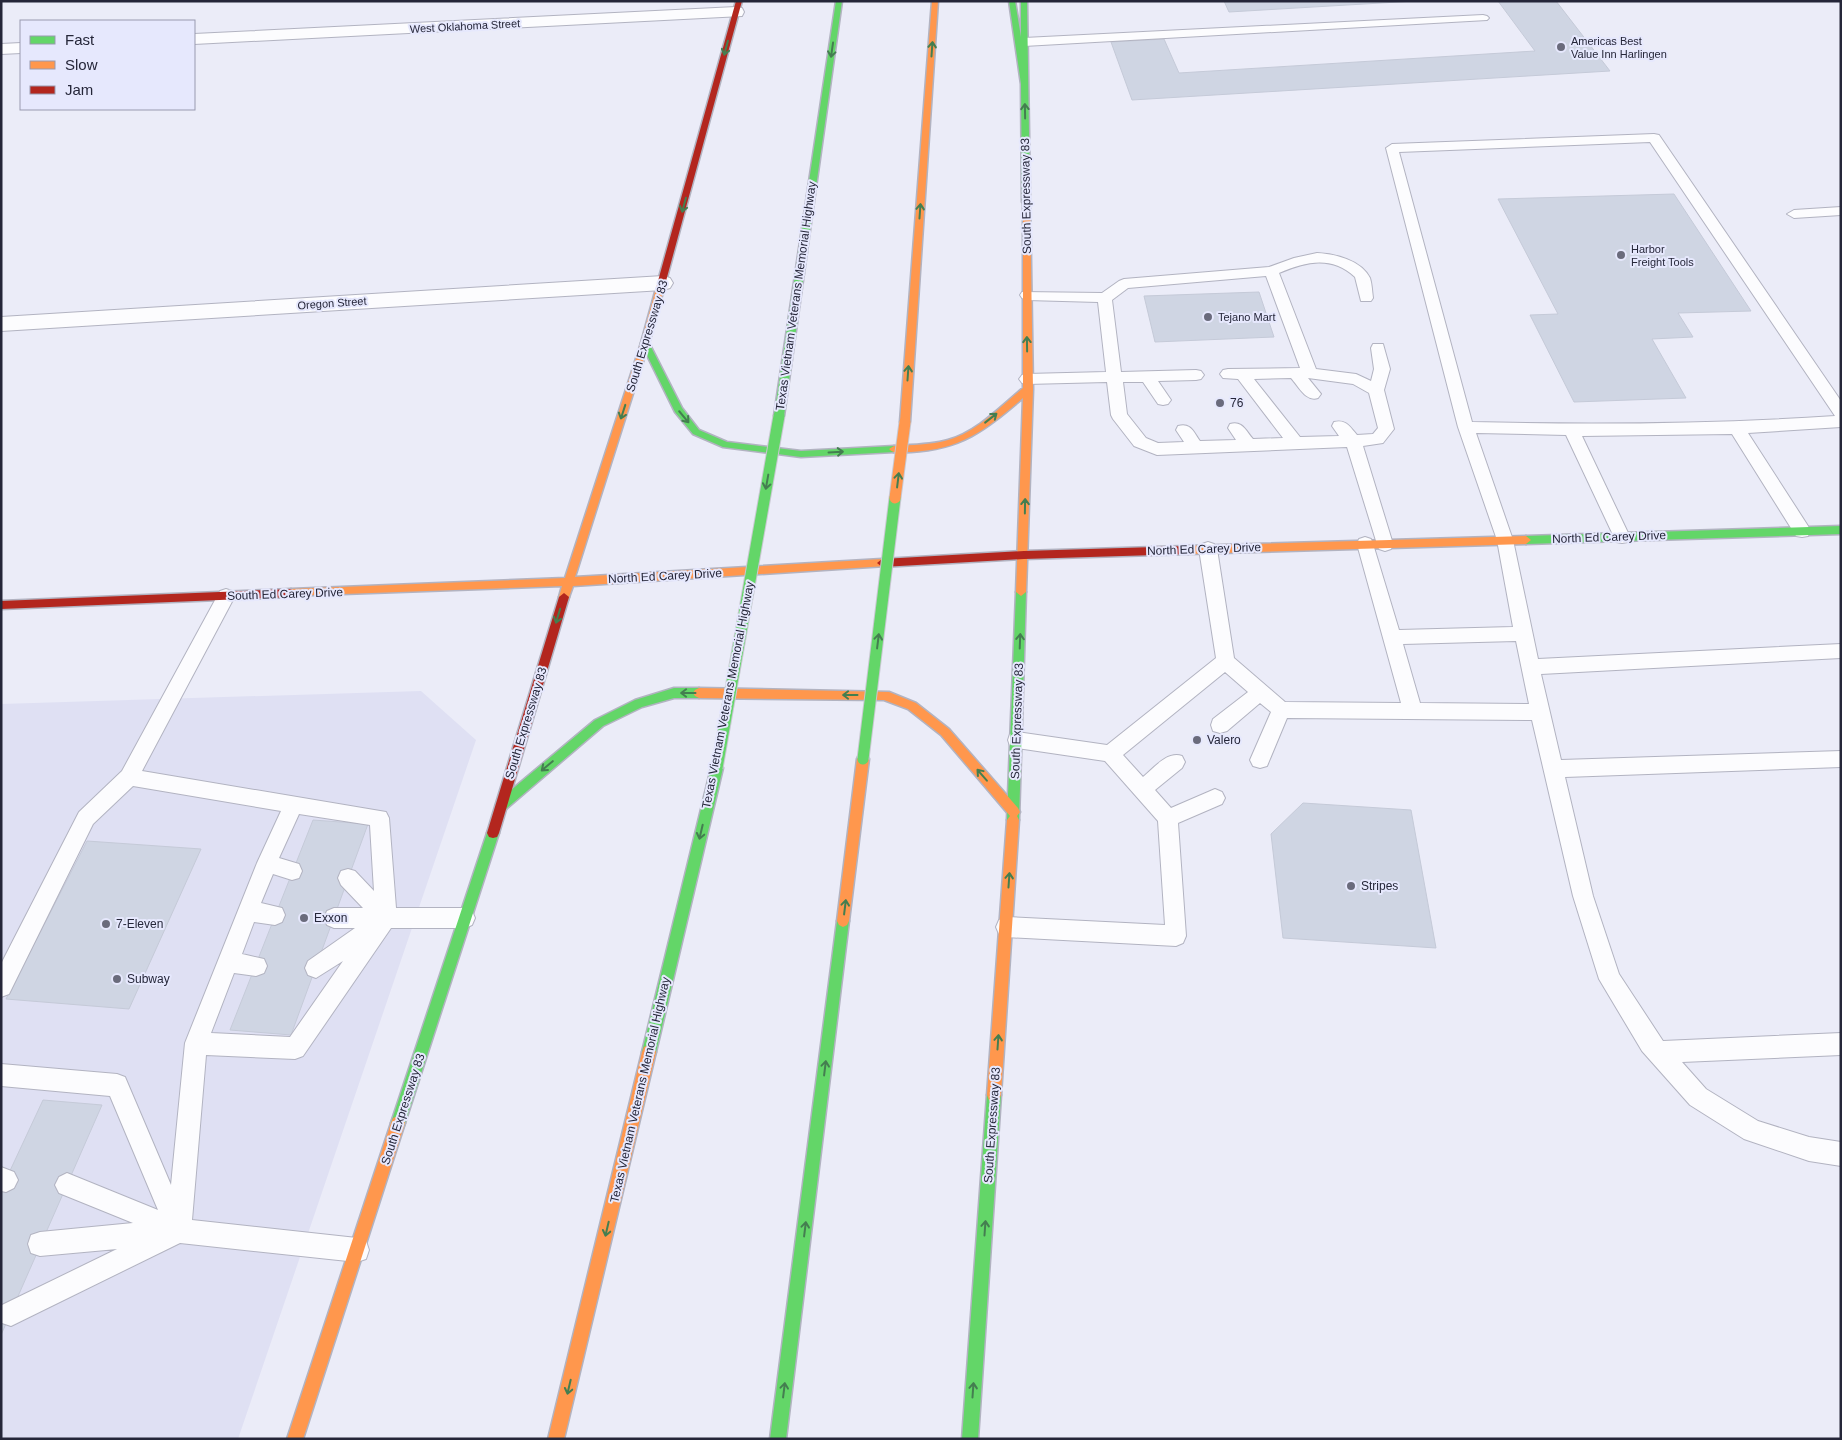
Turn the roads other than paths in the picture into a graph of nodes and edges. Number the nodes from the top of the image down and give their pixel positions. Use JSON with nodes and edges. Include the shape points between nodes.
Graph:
{"nodes":[{"id":1,"x":839,"y":1,"type":"edge"},
{"id":2,"x":935,"y":1,"type":"edge"},
{"id":3,"x":1012,"y":1,"type":"edge"},
{"id":4,"x":1024,"y":1,"type":"edge"},
{"id":5,"x":737,"y":7,"type":"edge"},
{"id":6,"x":1483,"y":18,"type":"dead end"},
{"id":7,"x":195,"y":39,"type":"edge"},
{"id":8,"x":1024,"y":42,"type":"junction"},
{"id":9,"x":20,"y":48,"type":"edge"},
{"id":10,"x":1,"y":49,"type":"edge"},
{"id":11,"x":1024,"y":83,"type":"junction"},
{"id":12,"x":1841,"y":211,"type":"edge"},
{"id":13,"x":1794,"y":214,"type":"dead end"},
{"id":14,"x":1271,"y":272,"type":"junction"},
{"id":15,"x":663,"y":283,"type":"junction"},
{"id":16,"x":1027,"y":295,"type":"junction"},
{"id":17,"x":1105,"y":298,"type":"junction"},
{"id":18,"x":1366,"y":298,"type":"dead end"},
{"id":19,"x":1,"y":324,"type":"edge"},
{"id":20,"x":645,"y":344,"type":"junction"},
{"id":21,"x":1378,"y":348,"type":"dead end"},
{"id":22,"x":1303,"y":373,"type":"junction"},
{"id":23,"x":1196,"y":375,"type":"dead end"},
{"id":24,"x":1148,"y":376,"type":"junction"},
{"id":25,"x":1114,"y":377,"type":"junction"},
{"id":26,"x":1028,"y":384,"type":"junction"},
{"id":27,"x":1376,"y":390,"type":"junction"},
{"id":28,"x":1313,"y":394,"type":"dead end"},
{"id":29,"x":1163,"y":400,"type":"dead end"},
{"id":30,"x":1841,"y":413,"type":"edge"},
{"id":31,"x":1841,"y":420,"type":"edge"},
{"id":32,"x":1340,"y":426,"type":"dead end"},
{"id":33,"x":1466,"y":427,"type":"junction"},
{"id":34,"x":1236,"y":428,"type":"dead end"},
{"id":35,"x":1737,"y":428,"type":"junction"},
{"id":36,"x":1184,"y":430,"type":"dead end"},
{"id":37,"x":1571,"y":430,"type":"junction"},
{"id":38,"x":1353,"y":440,"type":"junction"},
{"id":39,"x":1296,"y":443,"type":"junction"},
{"id":40,"x":1248,"y":445,"type":"junction"},
{"id":41,"x":1196,"y":448,"type":"junction"},
{"id":42,"x":1841,"y":530,"type":"edge"},
{"id":43,"x":1802,"y":531,"type":"junction"},
{"id":44,"x":1622,"y":537,"type":"junction"},
{"id":45,"x":1504,"y":540,"type":"junction"},
{"id":46,"x":1365,"y":544,"type":"junction"},
{"id":47,"x":1385,"y":544,"type":"junction"},
{"id":48,"x":1208,"y":549,"type":"junction"},
{"id":49,"x":1024,"y":555,"type":"junction"},
{"id":50,"x":568,"y":582,"type":"junction"},
{"id":51,"x":226,"y":596,"type":"junction"},
{"id":52,"x":1,"y":605,"type":"edge"},
{"id":53,"x":1523,"y":634,"type":"junction"},
{"id":54,"x":1392,"y":637,"type":"junction"},
{"id":55,"x":1841,"y":651,"type":"edge"},
{"id":56,"x":1225,"y":660,"type":"junction"},
{"id":57,"x":1530,"y":666,"type":"junction"},
{"id":58,"x":1261,"y":692,"type":"junction"},
{"id":59,"x":1281,"y":710,"type":"junction"},
{"id":60,"x":1413,"y":711,"type":"junction"},
{"id":61,"x":1539,"y":712,"type":"junction"},
{"id":62,"x":1220,"y":725,"type":"dead end"},
{"id":63,"x":1017,"y":740,"type":"junction"},
{"id":64,"x":1110,"y":754,"type":"junction"},
{"id":65,"x":1841,"y":759,"type":"edge"},
{"id":66,"x":1260,"y":760,"type":"dead end"},
{"id":67,"x":1175,"y":762,"type":"dead end"},
{"id":68,"x":1553,"y":769,"type":"junction"},
{"id":69,"x":129,"y":777,"type":"junction"},
{"id":70,"x":1142,"y":790,"type":"junction"},
{"id":71,"x":1215,"y":798,"type":"dead end"},
{"id":72,"x":294,"y":804,"type":"junction"},
{"id":73,"x":502,"y":805,"type":"junction"},
{"id":74,"x":1014,"y":812,"type":"junction"},
{"id":75,"x":1168,"y":818,"type":"junction"},
{"id":76,"x":267,"y":863,"type":"junction"},
{"id":77,"x":292,"y":871,"type":"dead end"},
{"id":78,"x":348,"y":878,"type":"dead end"},
{"id":79,"x":248,"y":911,"type":"junction"},
{"id":80,"x":275,"y":915,"type":"dead end"},
{"id":81,"x":334,"y":918,"type":"dead end"},
{"id":82,"x":386,"y":918,"type":"junction"},
{"id":83,"x":465,"y":918,"type":"junction"},
{"id":84,"x":1006,"y":927,"type":"junction"},
{"id":85,"x":228,"y":962,"type":"junction"},
{"id":86,"x":256,"y":966,"type":"dead end"},
{"id":87,"x":316,"y":968,"type":"dead end"},
{"id":88,"x":1,"y":987,"type":"edge"},
{"id":89,"x":196,"y":1043,"type":"junction"},
{"id":90,"x":1841,"y":1044,"type":"edge"},
{"id":91,"x":1657,"y":1052,"type":"junction"},
{"id":92,"x":1,"y":1075,"type":"edge"},
{"id":93,"x":1841,"y":1154,"type":"edge"},
{"id":94,"x":67,"y":1185,"type":"dead end"},
{"id":95,"x":179,"y":1230,"type":"junction"},
{"id":96,"x":40,"y":1244,"type":"dead end"},
{"id":97,"x":357,"y":1250,"type":"junction"},
{"id":98,"x":10,"y":1314,"type":"dead end"},
{"id":99,"x":295,"y":1439,"type":"edge"},
{"id":100,"x":556,"y":1439,"type":"edge"},
{"id":101,"x":778,"y":1439,"type":"edge"},
{"id":102,"x":970,"y":1439,"type":"edge"}],
"edges":[{"from":1,"to":100,"type":"main road","name":"Texas Vietnam Veterans Memorial Highway","one_way":true,"bridge":true,"via":[[779,416],[717,768]]},
{"from":101,"to":2,"type":"main road","one_way":true,"bridge":true,"via":[[905,422]]},
{"from":3,"to":11,"type":"main road"},
{"from":4,"to":8,"type":"main road","name":"South Expressway 83"},
{"from":5,"to":7,"type":"street","name":"West Oklahoma Street"},
{"from":5,"to":15,"type":"main road","name":"South Expressway 83","one_way":true},
{"from":6,"to":8,"type":"lane"},
{"from":8,"to":11,"type":"main road","name":"South Expressway 83"},
{"from":9,"to":10,"type":"street"},
{"from":16,"to":11,"type":"main road","name":"South Expressway 83","one_way":true},
{"from":12,"to":13,"type":"lane"},
{"from":14,"to":17,"type":"lane","via":[[1124,284]]},
{"from":14,"to":18,"type":"lane","via":[[1299,259],[1317,256],[1337,260],[1353,268],[1363,278]]},
{"from":14,"to":22,"type":"lane"},
{"from":15,"to":19,"type":"street","name":"Oregon Street"},
{"from":15,"to":20,"type":"main road","name":"South Expressway 83"},
{"from":16,"to":17,"type":"lane"},
{"from":26,"to":16,"type":"main road","name":"South Expressway 83","one_way":true},
{"from":17,"to":25,"type":"lane"},
{"from":20,"to":26,"type":"main road","one_way":true,"via":[[678,410],[696,432],[726,445],[801,454],[929,447],[955,441],[977,429]]},
{"from":20,"to":50,"type":"main road","name":"South Expressway 83","one_way":true},
{"from":21,"to":27,"type":"lane","via":[[1382,369]]},
{"from":22,"to":27,"type":"lane","via":[[1356,380]]},
{"from":22,"to":28,"type":"lane"},
{"from":22,"to":39,"type":"lane","via":[[1235,374]]},
{"from":23,"to":24,"type":"lane"},
{"from":24,"to":25,"type":"lane"},
{"from":24,"to":29,"type":"lane"},
{"from":25,"to":26,"type":"lane"},
{"from":25,"to":41,"type":"lane","via":[[1119,415],[1140,442],[1157,449]]},
{"from":49,"to":26,"type":"main road","name":"South Expressway 83","one_way":true},
{"from":27,"to":38,"type":"lane","via":[[1386,429],[1377,439]]},
{"from":30,"to":33,"type":"lane","via":[[1654,138],[1392,148]]},
{"from":31,"to":35,"type":"lane"},
{"from":32,"to":38,"type":"lane"},
{"from":33,"to":37,"type":"lane"},
{"from":33,"to":45,"type":"lane"},
{"from":34,"to":40,"type":"lane"},
{"from":35,"to":37,"type":"lane"},
{"from":35,"to":43,"type":"lane"},
{"from":36,"to":41,"type":"lane"},
{"from":37,"to":44,"type":"lane"},
{"from":38,"to":39,"type":"lane"},
{"from":38,"to":47,"type":"lane"},
{"from":39,"to":40,"type":"lane"},
{"from":40,"to":41,"type":"lane"},
{"from":42,"to":43,"type":"main road","name":"North Ed Carey Drive"},
{"from":43,"to":44,"type":"main road","name":"North Ed Carey Drive"},
{"from":44,"to":45,"type":"main road","name":"North Ed Carey Drive"},
{"from":45,"to":47,"type":"main road","name":"North Ed Carey Drive"},
{"from":45,"to":53,"type":"lane"},
{"from":46,"to":47,"type":"main road","name":"North Ed Carey Drive"},
{"from":46,"to":48,"type":"main road","name":"North Ed Carey Drive"},
{"from":46,"to":54,"type":"lane"},
{"from":48,"to":49,"type":"main road","name":"North Ed Carey Drive"},
{"from":48,"to":56,"type":"lane"},
{"from":49,"to":50,"type":"main road","name":"North Ed Carey Drive"},
{"from":63,"to":49,"type":"main road","name":"South Expressway 83","one_way":true},
{"from":50,"to":51,"type":"main road","name":"South Ed Carey Drive"},
{"from":50,"to":73,"type":"main road","name":"South Expressway 83","one_way":true},
{"from":51,"to":52,"type":"main road","name":"South Ed Carey Drive"},
{"from":51,"to":69,"type":"lane"},
{"from":53,"to":54,"type":"lane"},
{"from":53,"to":57,"type":"lane"},
{"from":54,"to":60,"type":"lane"},
{"from":55,"to":57,"type":"lane"},
{"from":56,"to":58,"type":"lane"},
{"from":56,"to":64,"type":"lane"},
{"from":57,"to":61,"type":"lane"},
{"from":58,"to":59,"type":"lane"},
{"from":58,"to":62,"type":"lane"},
{"from":59,"to":60,"type":"lane"},
{"from":59,"to":66,"type":"lane"},
{"from":60,"to":61,"type":"lane"},
{"from":61,"to":68,"type":"lane"},
{"from":63,"to":64,"type":"lane"},
{"from":63,"to":74,"type":"main road","name":"South Expressway 83"},
{"from":64,"to":70,"type":"lane"},
{"from":65,"to":68,"type":"lane"},
{"from":67,"to":70,"type":"lane"},
{"from":68,"to":91,"type":"lane","via":[[1583,896],[1610,979]]},
{"from":69,"to":72,"type":"lane"},
{"from":69,"to":88,"type":"lane","via":[[86,818]]},
{"from":70,"to":75,"type":"lane"},
{"from":71,"to":75,"type":"lane"},
{"from":72,"to":76,"type":"lane"},
{"from":72,"to":82,"type":"lane","via":[[379,818]]},
{"from":74,"to":73,"type":"main road","one_way":true,"via":[[945,732],[912,706],[885,695],[674,693],[639,703],[599,723]]},
{"from":73,"to":83,"type":"main road","name":"South Expressway 83"},
{"from":84,"to":74,"type":"main road","name":"South Expressway 83","one_way":true},
{"from":75,"to":84,"type":"lane","via":[[1176,936]]},
{"from":76,"to":77,"type":"lane"},
{"from":76,"to":79,"type":"lane"},
{"from":78,"to":82,"type":"lane"},
{"from":79,"to":80,"type":"lane"},
{"from":79,"to":85,"type":"lane"},
{"from":81,"to":82,"type":"lane"},
{"from":82,"to":83,"type":"lane"},
{"from":82,"to":87,"type":"lane"},
{"from":82,"to":89,"type":"lane","via":[[295,1048]]},
{"from":83,"to":97,"type":"main road","name":"South Expressway 83"},
{"from":102,"to":84,"type":"main road","name":"South Expressway 83","one_way":true},
{"from":85,"to":86,"type":"lane"},
{"from":85,"to":89,"type":"lane"},
{"from":89,"to":95,"type":"lane"},
{"from":90,"to":91,"type":"lane"},
{"from":91,"to":93,"type":"lane","via":[[1698,1098],[1752,1131],[1809,1149]]},
{"from":92,"to":95,"type":"lane","via":[[117,1085]]},
{"from":94,"to":95,"type":"lane"},
{"from":95,"to":96,"type":"lane"},
{"from":95,"to":97,"type":"lane"},
{"from":95,"to":98,"type":"lane"},
{"from":97,"to":99,"type":"main road","name":"South Expressway 83"}]}
